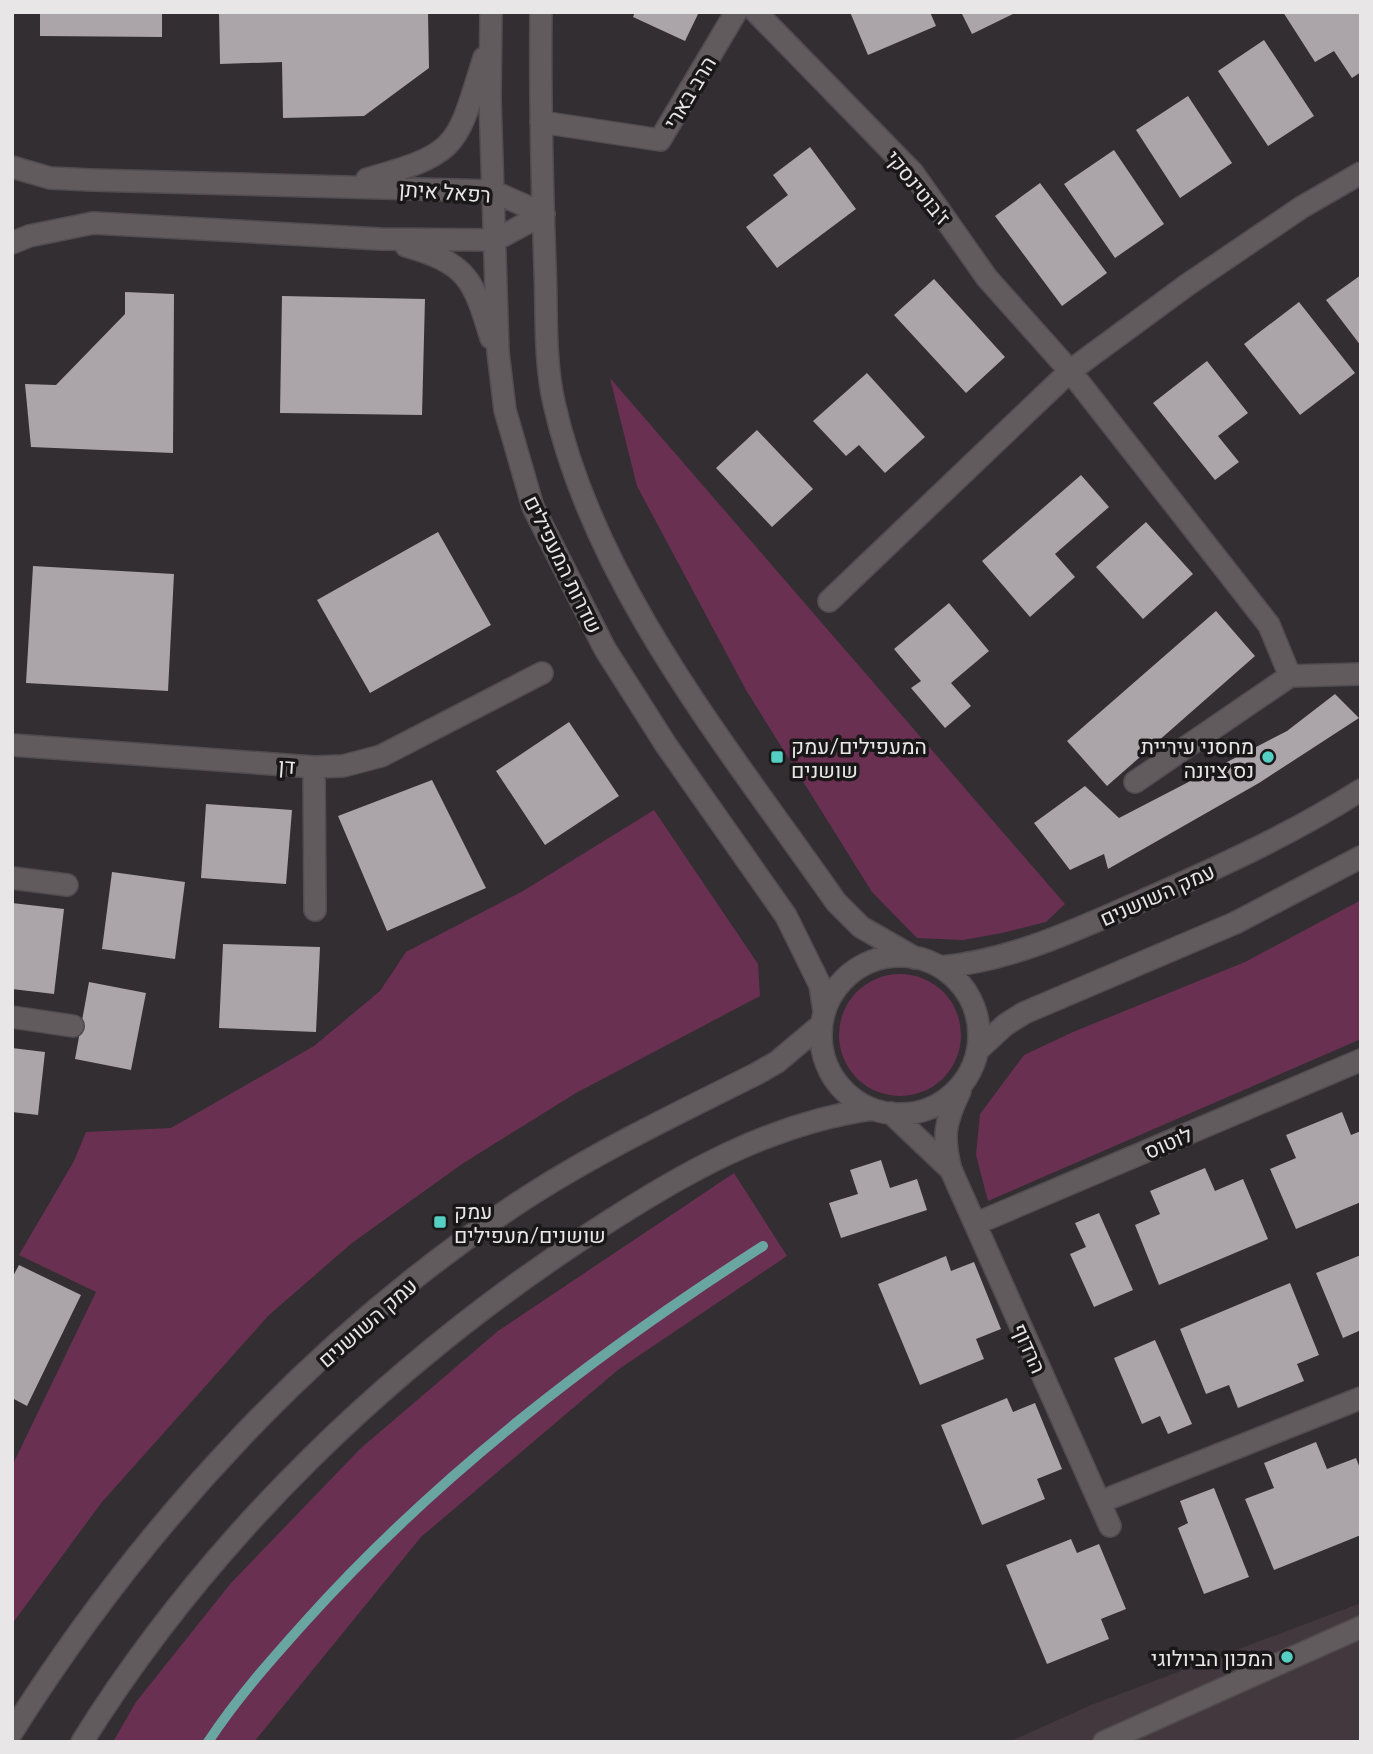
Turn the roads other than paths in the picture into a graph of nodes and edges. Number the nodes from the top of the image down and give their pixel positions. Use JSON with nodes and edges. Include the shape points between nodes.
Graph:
{"nodes":[{"id":1,"x":491,"y":12,"type":"edge"},
{"id":2,"x":541,"y":12,"type":"edge"},
{"id":3,"x":736,"y":12,"type":"edge"},
{"id":4,"x":756,"y":12,"type":"edge"},
{"id":5,"x":491,"y":36,"type":"junction"},
{"id":6,"x":541,"y":122,"type":"junction"},
{"id":7,"x":12,"y":167,"type":"edge"},
{"id":8,"x":1361,"y":173,"type":"edge"},
{"id":9,"x":347,"y":185,"type":"junction"},
{"id":10,"x":492,"y":191,"type":"junction"},
{"id":11,"x":544,"y":214,"type":"junction"},
{"id":12,"x":380,"y":239,"type":"junction"},
{"id":13,"x":495,"y":240,"type":"junction"},
{"id":14,"x":12,"y":243,"type":"edge"},
{"id":15,"x":500,"y":365,"type":"junction"},
{"id":16,"x":1070,"y":371,"type":"junction"},
{"id":17,"x":829,"y":601,"type":"dead end"},
{"id":18,"x":542,"y":673,"type":"dead end"},
{"id":19,"x":1361,"y":674,"type":"edge"},
{"id":20,"x":1290,"y":676,"type":"junction"},
{"id":21,"x":12,"y":745,"type":"edge"},
{"id":22,"x":314,"y":767,"type":"junction"},
{"id":23,"x":1135,"y":782,"type":"dead end"},
{"id":24,"x":1361,"y":790,"type":"edge"},
{"id":25,"x":1361,"y":857,"type":"edge"},
{"id":26,"x":12,"y":878,"type":"edge"},
{"id":27,"x":67,"y":885,"type":"dead end"},
{"id":28,"x":315,"y":910,"type":"dead end"},
{"id":29,"x":915,"y":958,"type":"junction"},
{"id":30,"x":942,"y":967,"type":"junction"},
{"id":31,"x":12,"y":1017,"type":"edge"},
{"id":32,"x":823,"y":1018,"type":"junction"},
{"id":33,"x":73,"y":1026,"type":"dead end"},
{"id":34,"x":978,"y":1051,"type":"junction"},
{"id":35,"x":1361,"y":1060,"type":"edge"},
{"id":36,"x":965,"y":1080,"type":"junction"},
{"id":37,"x":882,"y":1111,"type":"junction"},
{"id":38,"x":951,"y":1170,"type":"junction"},
{"id":39,"x":975,"y":1224,"type":"junction"},
{"id":40,"x":1361,"y":1398,"type":"edge"},
{"id":41,"x":1100,"y":1502,"type":"junction"},
{"id":42,"x":1110,"y":1526,"type":"dead end"},
{"id":43,"x":1361,"y":1627,"type":"edge"},
{"id":44,"x":12,"y":1732,"type":"edge"},
{"id":45,"x":82,"y":1742,"type":"edge"},
{"id":46,"x":1104,"y":1742,"type":"edge"}],
"edges":[{"from":1,"to":5,"type":"street","name":"שדרות המעפילים"},
{"from":2,"to":6,"type":"street"},
{"from":3,"to":6,"type":"street","name":"הרב בארי","via":[[660,140]]},
{"from":4,"to":16,"type":"street","name":"ז'בוטינסקי","via":[[913,173],[987,278]]},
{"from":5,"to":9,"type":"street","via":[[461,129],[449,146],[406,169]]},
{"from":5,"to":10,"type":"street","name":"שדרות המעפילים"},
{"from":6,"to":11,"type":"street"},
{"from":7,"to":9,"type":"street","name":"רפאל איתן","via":[[50,178]]},
{"from":8,"to":16,"type":"street","via":[[1186,285]]},
{"from":9,"to":10,"type":"street","name":"רפאל איתן"},
{"from":10,"to":11,"type":"street","name":"רפאל איתן"},
{"from":10,"to":13,"type":"street","name":"שדרות המעפילים"},
{"from":11,"to":13,"type":"street"},
{"from":11,"to":29,"type":"street","via":[[547,348],[554,401],[579,489],[605,544],[648,624],[708,718],[836,902],[861,927]]},
{"from":12,"to":13,"type":"street"},
{"from":12,"to":14,"type":"street","via":[[93,223]]},
{"from":12,"to":15,"type":"street","via":[[430,253],[465,274],[477,292]]},
{"from":13,"to":15,"type":"street","name":"שדרות המעפילים"},
{"from":15,"to":32,"type":"street","name":"שדרות המעפילים","via":[[505,410],[520,467],[560,566],[605,649],[666,745],[786,916],[820,985]]},
{"from":16,"to":17,"type":"street"},
{"from":16,"to":20,"type":"street","name":"ז'בוטינסקי","via":[[1269,625]]},
{"from":18,"to":22,"type":"street","name":"דן","via":[[381,756],[343,766]]},
{"from":19,"to":20,"type":"street"},
{"from":20,"to":23,"type":"street"},
{"from":21,"to":22,"type":"street","name":"דן"},
{"from":22,"to":28,"type":"street"},
{"from":24,"to":30,"type":"street","name":"עמק השושנים","via":[[1210,871],[1024,951]]},
{"from":25,"to":34,"type":"street","via":[[1235,923],[1024,1013]]},
{"from":26,"to":27,"type":"street"},
{"from":29,"to":30,"type":"street"},
{"from":29,"to":32,"type":"street","via":[[892,957],[860,967],[834,990]]},
{"from":30,"to":34,"type":"street","via":[[973,1003]]},
{"from":31,"to":33,"type":"street"},
{"from":32,"to":37,"type":"street","via":[[822,1051],[832,1076],[849,1096]]},
{"from":32,"to":44,"type":"street","name":"עמק השושנים","via":[[776,1062],[606,1150],[531,1195],[380,1308],[246,1434],[177,1509],[83,1628]]},
{"from":34,"to":36,"type":"street"},
{"from":35,"to":39,"type":"street","name":"לוטוס"},
{"from":36,"to":37,"type":"street","via":[[933,1107],[912,1113]]},
{"from":36,"to":38,"type":"street","name":"הרדוף","via":[[948,1116],[944,1142]]},
{"from":37,"to":38,"type":"street","name":"הרדוף"},
{"from":37,"to":45,"type":"street","via":[[790,1126],[722,1156],[590,1233],[450,1334],[355,1416],[254,1519],[164,1626]]},
{"from":38,"to":39,"type":"street","name":"הרדוף"},
{"from":39,"to":41,"type":"street","name":"הרדוף"},
{"from":40,"to":41,"type":"street"},
{"from":41,"to":42,"type":"street","name":"הרדוף"},
{"from":43,"to":46,"type":"street"}]}
